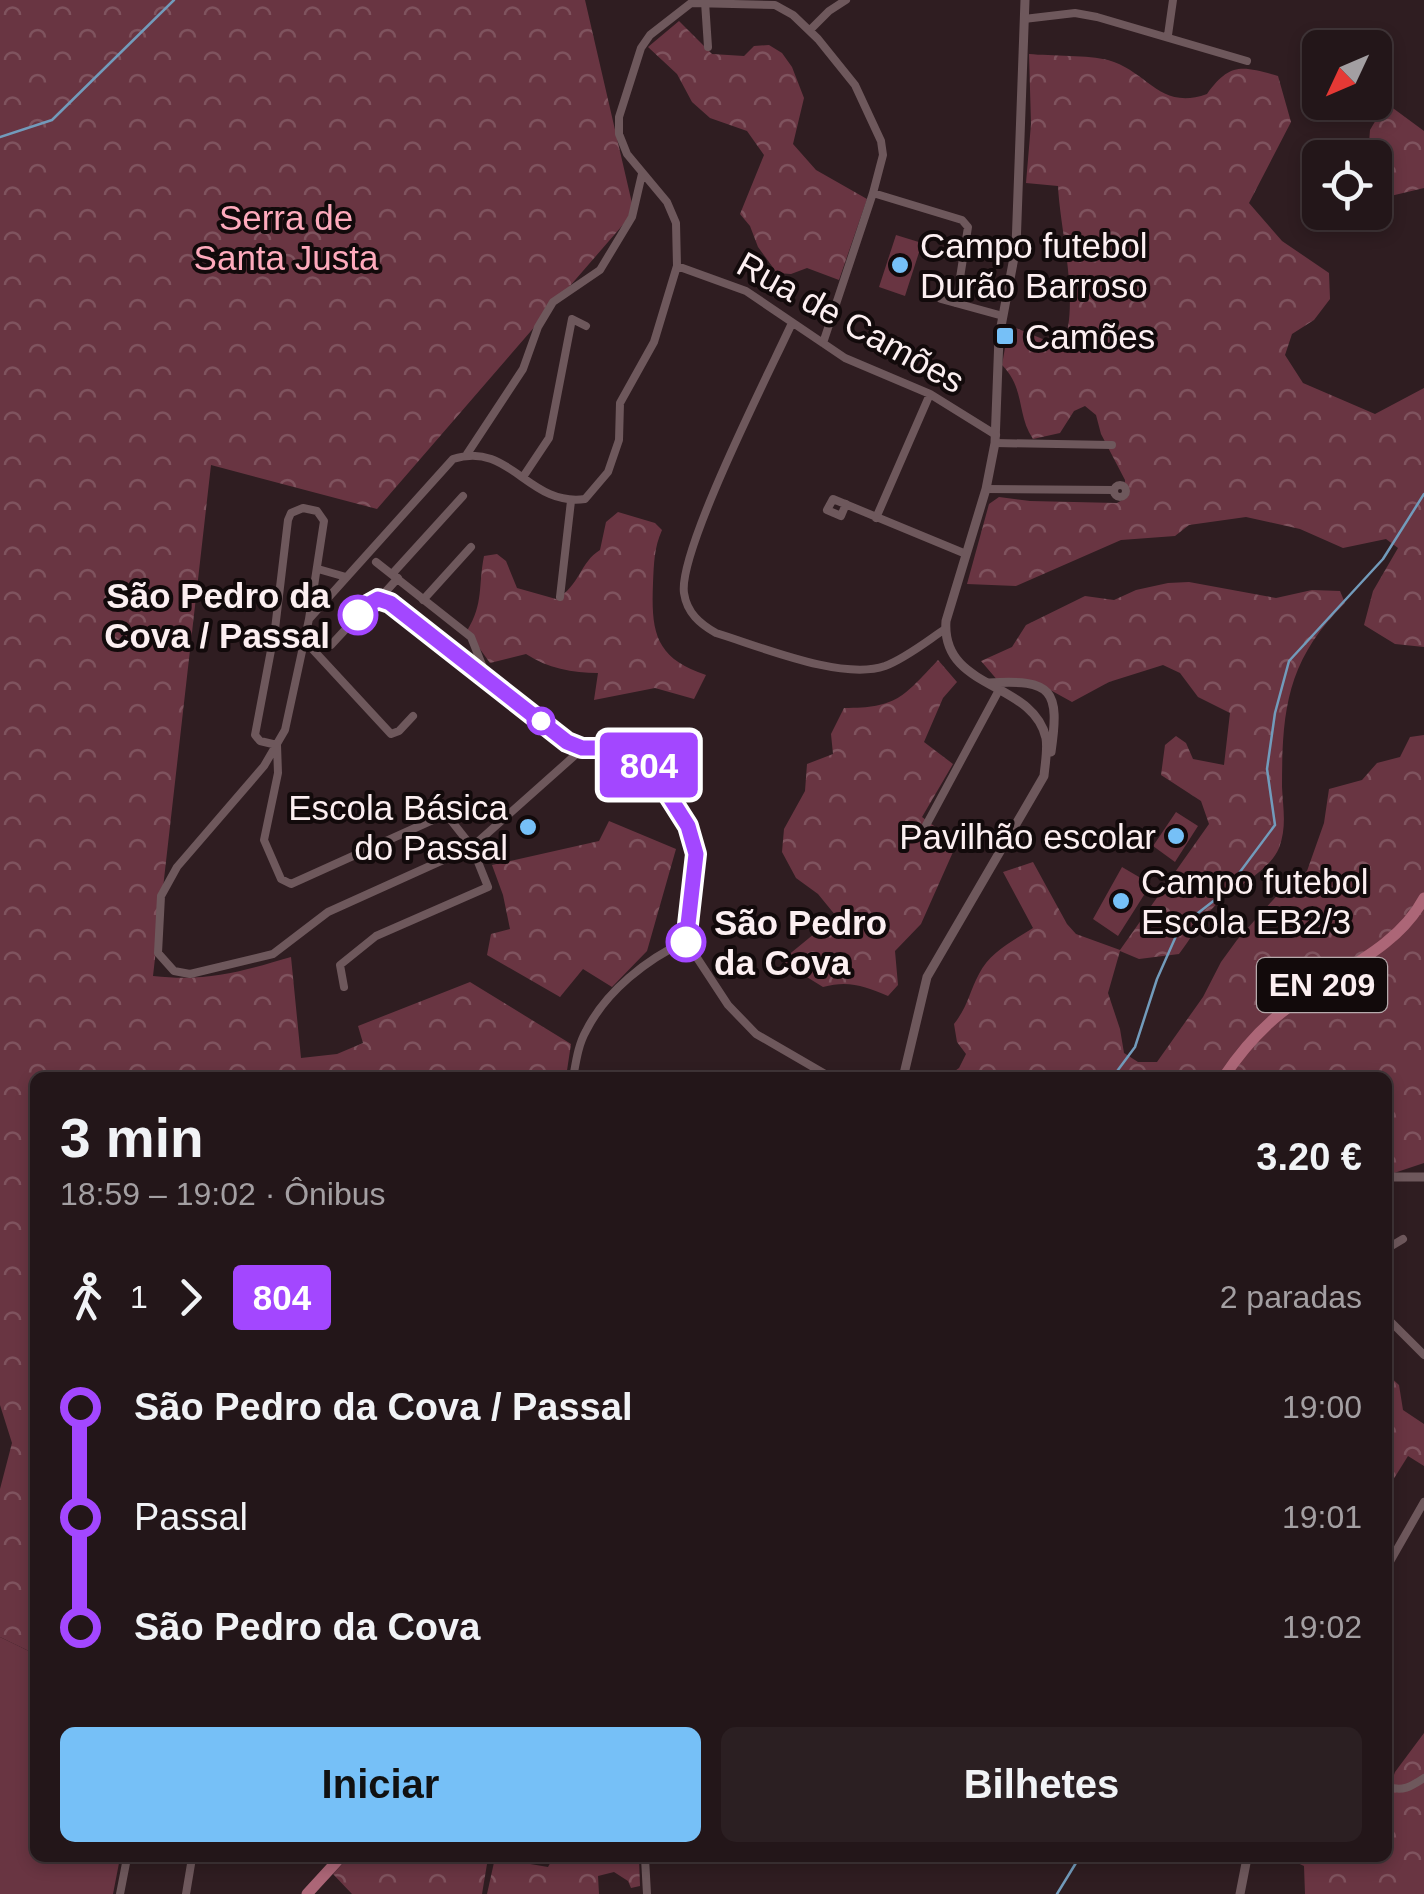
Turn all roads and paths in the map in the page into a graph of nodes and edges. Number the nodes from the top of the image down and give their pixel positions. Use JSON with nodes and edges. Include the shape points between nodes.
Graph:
{"nodes":[{"id":1,"x":846,"y":0,"type":"edge"},
{"id":2,"x":1025,"y":0,"type":"edge"},
{"id":3,"x":1172,"y":0,"type":"edge"},
{"id":4,"x":705,"y":2,"type":"edge"},
{"id":5,"x":1024,"y":19,"type":"junction"},
{"id":6,"x":810,"y":30,"type":"junction"},
{"id":7,"x":1168,"y":36,"type":"junction"},
{"id":8,"x":708,"y":47,"type":"dead end"},
{"id":9,"x":1247,"y":61,"type":"dead end"},
{"id":10,"x":642,"y":174,"type":"junction"},
{"id":11,"x":872,"y":193,"type":"junction"},
{"id":12,"x":677,"y":266,"type":"junction"},
{"id":13,"x":941,"y":300,"type":"dead end"},
{"id":14,"x":956,"y":304,"type":"junction"},
{"id":15,"x":1003,"y":316,"type":"junction"},
{"id":16,"x":792,"y":323,"type":"junction"},
{"id":17,"x":586,"y":326,"type":"dead end"},
{"id":18,"x":823,"y":343,"type":"junction"},
{"id":19,"x":930,"y":394,"type":"junction"},
{"id":20,"x":995,"y":439,"type":"junction"},
{"id":21,"x":1112,"y":445,"type":"dead end"},
{"id":22,"x":467,"y":454,"type":"junction"},
{"id":23,"x":523,"y":477,"type":"junction"},
{"id":24,"x":986,"y":490,"type":"junction"},
{"id":25,"x":1114,"y":490,"type":"dead end"},
{"id":26,"x":463,"y":496,"type":"dead end"},
{"id":27,"x":570,"y":501,"type":"junction"},
{"id":28,"x":846,"y":504,"type":"dead end"},
{"id":29,"x":876,"y":518,"type":"junction"},
{"id":30,"x":472,"y":547,"type":"dead end"},
{"id":31,"x":966,"y":554,"type":"junction"},
{"id":32,"x":376,"y":562,"type":"dead end"},
{"id":33,"x":318,"y":569,"type":"junction"},
{"id":34,"x":395,"y":575,"type":"junction"},
{"id":35,"x":346,"y":577,"type":"junction"},
{"id":36,"x":560,"y":597,"type":"dead end"},
{"id":37,"x":378,"y":599,"type":"junction"},
{"id":38,"x":422,"y":600,"type":"junction"},
{"id":39,"x":309,"y":619,"type":"junction"},
{"id":40,"x":945,"y":629,"type":"junction"},
{"id":41,"x":304,"y":640,"type":"junction"},
{"id":42,"x":488,"y":680,"type":"junction"},
{"id":43,"x":986,"y":683,"type":"junction"},
{"id":44,"x":1034,"y":683,"type":"junction"},
{"id":45,"x":999,"y":690,"type":"junction"},
{"id":46,"x":1018,"y":700,"type":"junction"},
{"id":47,"x":413,"y":716,"type":"dead end"},
{"id":48,"x":278,"y":745,"type":"junction"},
{"id":49,"x":582,"y":748,"type":"junction"},
{"id":50,"x":1044,"y":776,"type":"junction"},
{"id":51,"x":924,"y":831,"type":"dead end"},
{"id":52,"x":472,"y":847,"type":"junction"},
{"id":53,"x":1424,"y":898,"type":"edge"},
{"id":54,"x":686,"y":942,"type":"junction"},
{"id":55,"x":344,"y":987,"type":"dead end"},
{"id":56,"x":575,"y":1072,"type":"edge"},
{"id":57,"x":822,"y":1072,"type":"edge"},
{"id":58,"x":904,"y":1072,"type":"edge"},
{"id":59,"x":1228,"y":1072,"type":"edge"},
{"id":60,"x":1424,"y":1177,"type":"edge"},
{"id":61,"x":1392,"y":1178,"type":"edge"},
{"id":62,"x":1403,"y":1239,"type":"dead end"},
{"id":63,"x":1392,"y":1246,"type":"edge"},
{"id":64,"x":1392,"y":1324,"type":"edge"},
{"id":65,"x":1424,"y":1355,"type":"edge"},
{"id":66,"x":1424,"y":1502,"type":"edge"},
{"id":67,"x":1392,"y":1558,"type":"edge"},
{"id":68,"x":1424,"y":1778,"type":"edge"},
{"id":69,"x":1392,"y":1788,"type":"edge"},
{"id":70,"x":126,"y":1862,"type":"edge"},
{"id":71,"x":191,"y":1862,"type":"edge"},
{"id":72,"x":336,"y":1862,"type":"edge"},
{"id":73,"x":646,"y":1862,"type":"edge"},
{"id":74,"x":1246,"y":1862,"type":"edge"},
{"id":75,"x":120,"y":1894,"type":"edge"},
{"id":76,"x":186,"y":1894,"type":"edge"},
{"id":77,"x":307,"y":1894,"type":"edge"},
{"id":78,"x":647,"y":1894,"type":"edge"},
{"id":79,"x":1240,"y":1894,"type":"edge"}],
"edges":[{"from":1,"to":6,"type":"street"},
{"from":2,"to":5,"type":"street"},
{"from":3,"to":7,"type":"street"},
{"from":4,"to":6,"type":"street","via":[[775,5]]},
{"from":4,"to":8,"type":"street"},
{"from":4,"to":10,"type":"street","via":[[679,10],[640,48],[619,134]]},
{"from":5,"to":7,"type":"street","via":[[1075,14]]},
{"from":5,"to":15,"type":"street","via":[[1016,247]]},
{"from":6,"to":11,"type":"street","via":[[855,85],[881,141]]},
{"from":7,"to":9,"type":"street"},
{"from":10,"to":12,"type":"street","via":[[676,222]]},
{"from":10,"to":22,"type":"street","via":[[632,217],[600,270],[552,302],[524,369]]},
{"from":11,"to":14,"type":"street","via":[[968,227]]},
{"from":11,"to":18,"type":"street"},
{"from":12,"to":16,"type":"street","name":"Rua de Camões","via":[[746,291]]},
{"from":12,"to":27,"type":"street","via":[[654,342],[620,403],[619,440],[608,472],[585,498]]},
{"from":13,"to":14,"type":"street"},
{"from":14,"to":15,"type":"street"},
{"from":15,"to":20,"type":"street"},
{"from":16,"to":18,"type":"street","name":"Rua de Camões"},
{"from":16,"to":40,"type":"street","via":[[704,515],[684,582],[690,612],[716,634],[861,669],[885,666]]},
{"from":17,"to":23,"type":"street","via":[[572,320],[548,438]]},
{"from":18,"to":19,"type":"street","name":"Rua de Camões"},
{"from":19,"to":20,"type":"street","name":"Rua de Camões"},
{"from":19,"to":29,"type":"street"},
{"from":20,"to":21,"type":"street"},
{"from":20,"to":24,"type":"street"},
{"from":22,"to":23,"type":"street","via":[[495,459]]},
{"from":22,"to":35,"type":"street","via":[[453,458]]},
{"from":23,"to":27,"type":"street","via":[[546,495]]},
{"from":24,"to":25,"type":"street"},
{"from":24,"to":31,"type":"street"},
{"from":26,"to":34,"type":"street"},
{"from":27,"to":36,"type":"street"},
{"from":28,"to":29,"type":"street"},
{"from":29,"to":31,"type":"street"},
{"from":30,"to":38,"type":"street"},
{"from":31,"to":40,"type":"street"},
{"from":32,"to":34,"type":"street"},
{"from":33,"to":35,"type":"street"},
{"from":33,"to":39,"type":"street"},
{"from":33,"to":48,"type":"street","via":[[324,521],[317,512],[296,509],[288,520],[255,735]]},
{"from":34,"to":37,"type":"street"},
{"from":34,"to":38,"type":"street"},
{"from":35,"to":39,"type":"street"},
{"from":37,"to":41,"type":"street","via":[[331,644]]},
{"from":37,"to":42,"type":"street"},
{"from":38,"to":42,"type":"street","via":[[471,637]]},
{"from":39,"to":41,"type":"street"},
{"from":40,"to":43,"type":"street","via":[[962,666]]},
{"from":41,"to":47,"type":"street","via":[[391,734]]},
{"from":41,"to":48,"type":"street"},
{"from":42,"to":49,"type":"street"},
{"from":43,"to":44,"type":"street"},
{"from":43,"to":45,"type":"street"},
{"from":44,"to":46,"type":"street","via":[[1021,686]]},
{"from":44,"to":50,"type":"street","via":[[1056,715]]},
{"from":45,"to":46,"type":"street"},
{"from":45,"to":51,"type":"street"},
{"from":46,"to":50,"type":"street","via":[[1045,735]]},
{"from":48,"to":52,"type":"street","via":[[264,840],[281,879],[291,884],[446,814]]},
{"from":48,"to":52,"type":"street","via":[[177,867],[161,896],[158,953],[174,972],[274,954],[328,912]]},
{"from":49,"to":52,"type":"street"},
{"from":49,"to":54,"type":"street","via":[[635,753],[688,826],[696,854]]},
{"from":50,"to":58,"type":"street","via":[[928,977]]},
{"from":52,"to":55,"type":"street","via":[[488,886],[376,936],[340,965]]},
{"from":53,"to":59,"type":"main road","number":"EN 209","via":[[1402,929],[1256,1035]]},
{"from":54,"to":56,"type":"street","via":[[653,957],[612,996],[586,1029]]},
{"from":54,"to":57,"type":"street","via":[[756,1034]]},
{"from":60,"to":61,"type":"street"},
{"from":62,"to":63,"type":"street"},
{"from":64,"to":65,"type":"street"},
{"from":66,"to":67,"type":"street"},
{"from":68,"to":69,"type":"street"},
{"from":70,"to":75,"type":"street"},
{"from":71,"to":76,"type":"street"},
{"from":72,"to":77,"type":"main road"},
{"from":73,"to":78,"type":"street"},
{"from":74,"to":79,"type":"street"}]}
